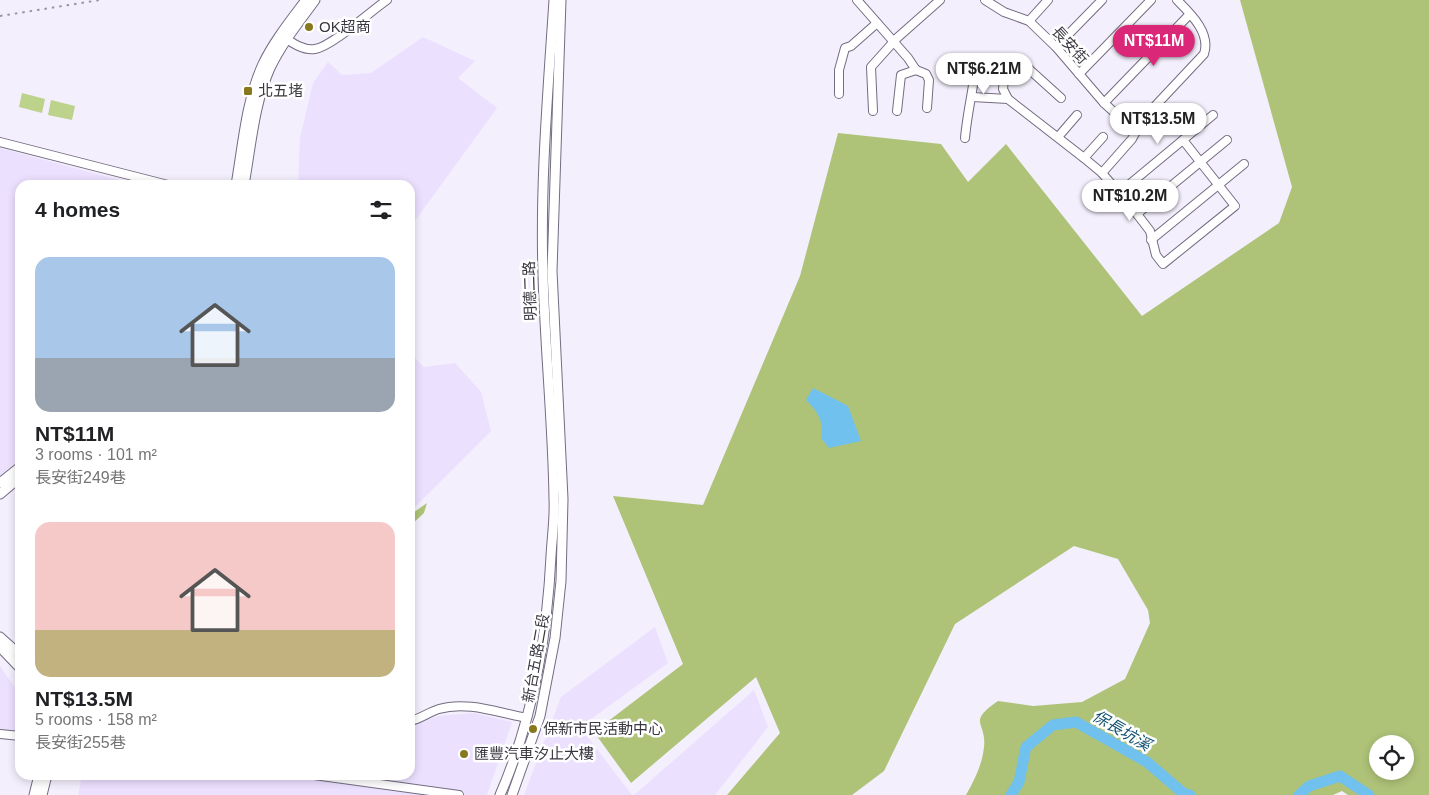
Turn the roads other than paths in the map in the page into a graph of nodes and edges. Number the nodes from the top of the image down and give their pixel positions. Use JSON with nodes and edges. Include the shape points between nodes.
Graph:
{"nodes":[{"id":1,"x":306,"y":0,"type":"edge"},
{"id":2,"x":315,"y":0,"type":"edge"},
{"id":3,"x":387,"y":0,"type":"edge"},
{"id":4,"x":554,"y":0,"type":"edge"},
{"id":5,"x":561,"y":0,"type":"edge"},
{"id":6,"x":857,"y":0,"type":"edge"},
{"id":7,"x":940,"y":0,"type":"edge"},
{"id":8,"x":985,"y":0,"type":"edge"},
{"id":9,"x":1000,"y":0,"type":"edge"},
{"id":10,"x":1048,"y":0,"type":"edge"},
{"id":11,"x":1102,"y":0,"type":"edge"},
{"id":12,"x":1151,"y":0,"type":"edge"},
{"id":13,"x":1177,"y":0,"type":"edge"},
{"id":14,"x":994,"y":7,"type":"junction"},
{"id":15,"x":1189,"y":15,"type":"junction"},
{"id":16,"x":1029,"y":21,"type":"junction"},
{"id":17,"x":877,"y":24,"type":"junction"},
{"id":18,"x":291,"y":26,"type":"junction"},
{"id":19,"x":284,"y":37,"type":"junction"},
{"id":20,"x":893,"y":42,"type":"junction"},
{"id":21,"x":1056,"y":47,"type":"junction"},
{"id":22,"x":916,"y":70,"type":"junction"},
{"id":23,"x":1005,"y":70,"type":"junction"},
{"id":24,"x":1079,"y":74,"type":"junction"},
{"id":25,"x":839,"y":94,"type":"dead end"},
{"id":26,"x":972,"y":97,"type":"junction"},
{"id":27,"x":1008,"y":98,"type":"junction"},
{"id":28,"x":1061,"y":98,"type":"dead end"},
{"id":29,"x":1104,"y":102,"type":"junction"},
{"id":30,"x":927,"y":108,"type":"dead end"},
{"id":31,"x":873,"y":111,"type":"dead end"},
{"id":32,"x":897,"y":111,"type":"dead end"},
{"id":33,"x":1077,"y":115,"type":"dead end"},
{"id":34,"x":1213,"y":115,"type":"dead end"},
{"id":35,"x":1136,"y":132,"type":"junction"},
{"id":36,"x":1103,"y":137,"type":"dead end"},
{"id":37,"x":965,"y":138,"type":"dead end"},
{"id":38,"x":1058,"y":138,"type":"junction"},
{"id":39,"x":1183,"y":140,"type":"junction"},
{"id":40,"x":1227,"y":140,"type":"dead end"},
{"id":41,"x":0,"y":142,"type":"edge"},
{"id":42,"x":1084,"y":158,"type":"junction"},
{"id":43,"x":1201,"y":162,"type":"junction"},
{"id":44,"x":1244,"y":164,"type":"dead end"},
{"id":45,"x":1102,"y":173,"type":"junction"},
{"id":46,"x":148,"y":180,"type":"edge"},
{"id":47,"x":237,"y":180,"type":"edge"},
{"id":48,"x":245,"y":180,"type":"edge"},
{"id":49,"x":1217,"y":184,"type":"junction"},
{"id":50,"x":1119,"y":193,"type":"junction"},
{"id":51,"x":1138,"y":214,"type":"junction"},
{"id":52,"x":1151,"y":240,"type":"junction"},
{"id":53,"x":15,"y":471,"type":"edge"},
{"id":54,"x":15,"y":481,"type":"edge"},
{"id":55,"x":0,"y":483,"type":"edge"},
{"id":56,"x":0,"y":494,"type":"edge"},
{"id":57,"x":561,"y":581,"type":"joint"},
{"id":58,"x":550,"y":582,"type":"joint"},
{"id":59,"x":0,"y":637,"type":"edge"},
{"id":60,"x":0,"y":647,"type":"edge"},
{"id":61,"x":15,"y":650,"type":"edge"},
{"id":62,"x":15,"y":663,"type":"edge"},
{"id":63,"x":522,"y":717,"type":"dead end"},
{"id":64,"x":415,"y":719,"type":"edge"},
{"id":65,"x":0,"y":734,"type":"edge"},
{"id":66,"x":15,"y":736,"type":"edge"},
{"id":67,"x":38,"y":780,"type":"edge"},
{"id":68,"x":46,"y":780,"type":"edge"},
{"id":69,"x":350,"y":780,"type":"edge"},
{"id":70,"x":34,"y":795,"type":"edge"},
{"id":71,"x":42,"y":795,"type":"edge"},
{"id":72,"x":459,"y":795,"type":"edge"},
{"id":73,"x":500,"y":795,"type":"edge"},
{"id":74,"x":512,"y":795,"type":"edge"}],
"edges":[{"from":1,"to":18,"type":"main road"},
{"from":2,"to":18,"type":"main road"},
{"from":3,"to":19,"type":"street","via":[[328,44],[316,49],[305,49]]},
{"from":4,"to":58,"type":"main road","name":"明德二路","via":[[542,225],[554,500]]},
{"from":5,"to":57,"type":"main road","name":"明德二路","via":[[552,271],[563,499]]},
{"from":6,"to":17,"type":"street"},
{"from":7,"to":20,"type":"street"},
{"from":8,"to":14,"type":"street","name":"長安街"},
{"from":9,"to":14,"type":"street"},
{"from":10,"to":16,"type":"street"},
{"from":11,"to":21,"type":"street"},
{"from":12,"to":24,"type":"street"},
{"from":13,"to":15,"type":"street"},
{"from":14,"to":16,"type":"street","name":"長安街"},
{"from":15,"to":29,"type":"street"},
{"from":15,"to":35,"type":"street","via":[[1200,25],[1206,46],[1204,54],[1142,120]]},
{"from":16,"to":21,"type":"street","name":"長安街"},
{"from":17,"to":20,"type":"street"},
{"from":17,"to":25,"type":"street","via":[[844,48],[839,70]]},
{"from":18,"to":19,"type":"main road"},
{"from":19,"to":47,"type":"main road","via":[[263,64],[252,93]]},
{"from":19,"to":48,"type":"main road","via":[[260,95]]},
{"from":20,"to":22,"type":"street"},
{"from":20,"to":31,"type":"street","via":[[871,67]]},
{"from":21,"to":24,"type":"street","name":"長安街"},
{"from":22,"to":30,"type":"street","via":[[926,74],[930,80]]},
{"from":22,"to":32,"type":"street","via":[[901,75]]},
{"from":23,"to":26,"type":"street","via":[[975,72]]},
{"from":23,"to":27,"type":"street","via":[[1003,89]]},
{"from":23,"to":28,"type":"street","via":[[1020,61]]},
{"from":24,"to":29,"type":"street","name":"長安街"},
{"from":26,"to":27,"type":"street"},
{"from":26,"to":37,"type":"street","via":[[968,105]]},
{"from":27,"to":38,"type":"street"},
{"from":29,"to":35,"type":"street","name":"長安街"},
{"from":33,"to":38,"type":"street"},
{"from":34,"to":39,"type":"street"},
{"from":35,"to":45,"type":"street"},
{"from":36,"to":42,"type":"street"},
{"from":38,"to":42,"type":"street"},
{"from":39,"to":43,"type":"street"},
{"from":39,"to":50,"type":"street"},
{"from":40,"to":43,"type":"street"},
{"from":41,"to":46,"type":"street"},
{"from":42,"to":45,"type":"street"},
{"from":43,"to":49,"type":"street"},
{"from":43,"to":51,"type":"street"},
{"from":44,"to":49,"type":"street"},
{"from":45,"to":50,"type":"street"},
{"from":49,"to":52,"type":"street"},
{"from":49,"to":52,"type":"street","via":[[1235,206],[1163,264]]},
{"from":50,"to":51,"type":"street"},
{"from":51,"to":52,"type":"street","via":[[1150,231]]},
{"from":53,"to":55,"type":"main road"},
{"from":54,"to":56,"type":"main road"},
{"from":57,"to":74,"type":"main road","name":"新台五路二段","via":[[555,638],[540,716]]},
{"from":58,"to":73,"type":"main road","name":"新台五路二段","via":[[548,616],[530,710]]},
{"from":59,"to":61,"type":"main road"},
{"from":60,"to":62,"type":"main road"},
{"from":63,"to":64,"type":"street","via":[[458,707],[440,709]]},
{"from":65,"to":66,"type":"street"},
{"from":67,"to":70,"type":"main road"},
{"from":68,"to":71,"type":"main road"},
{"from":69,"to":72,"type":"street"}]}
